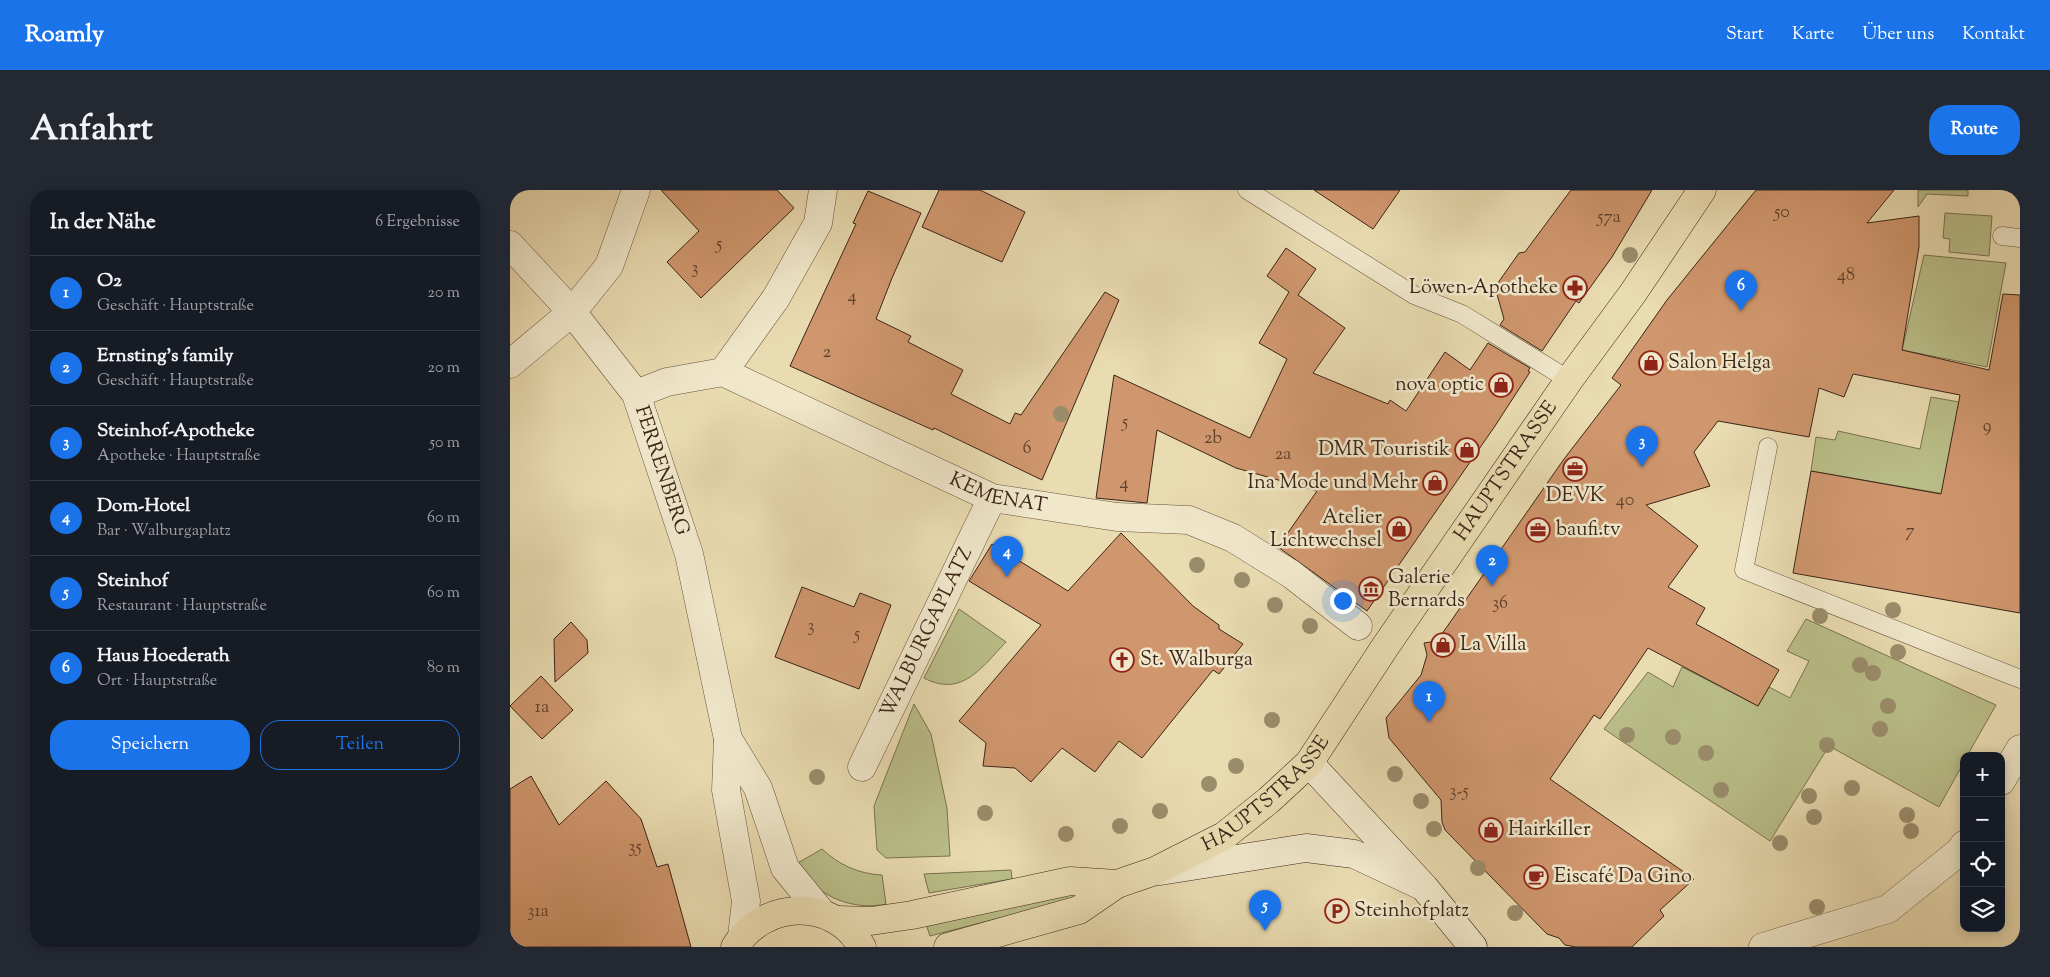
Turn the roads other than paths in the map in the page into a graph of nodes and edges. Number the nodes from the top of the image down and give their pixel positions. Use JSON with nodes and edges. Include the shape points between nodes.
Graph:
{"nodes":[{"id":1,"x":636,"y":190,"type":"edge"},
{"id":2,"x":823,"y":190,"type":"edge"},
{"id":3,"x":1247,"y":190,"type":"edge"},
{"id":4,"x":1702,"y":190,"type":"edge"},
{"id":5,"x":2002,"y":236,"type":"dead end"},
{"id":6,"x":2020,"y":238,"type":"edge"},
{"id":7,"x":510,"y":245,"type":"edge"},
{"id":8,"x":572,"y":312,"type":"junction"},
{"id":9,"x":510,"y":364,"type":"edge"},
{"id":10,"x":723,"y":372,"type":"junction"},
{"id":11,"x":1569,"y":380,"type":"junction"},
{"id":12,"x":636,"y":394,"type":"junction"},
{"id":13,"x":1768,"y":447,"type":"dead end"},
{"id":14,"x":992,"y":498,"type":"junction"},
{"id":15,"x":1358,"y":626,"type":"dead end"},
{"id":16,"x":2020,"y":679,"type":"edge"},
{"id":17,"x":728,"y":739,"type":"junction"},
{"id":18,"x":2020,"y":749,"type":"edge"},
{"id":19,"x":1309,"y":763,"type":"junction"},
{"id":20,"x":862,"y":767,"type":"dead end"},
{"id":21,"x":2005,"y":774,"type":"edge"},
{"id":22,"x":1960,"y":852,"type":"edge"},
{"id":23,"x":1155,"y":872,"type":"junction"},
{"id":24,"x":1117,"y":884,"type":"junction"},
{"id":25,"x":1424,"y":887,"type":"junction"},
{"id":26,"x":829,"y":916,"type":"junction"},
{"id":27,"x":738,"y":942,"type":"edge"},
{"id":28,"x":862,"y":947,"type":"edge"},
{"id":29,"x":948,"y":947,"type":"edge"},
{"id":30,"x":1473,"y":947,"type":"edge"},
{"id":31,"x":1763,"y":947,"type":"edge"}],
"edges":[{"from":1,"to":8,"type":"street","via":[[609,266]]},
{"from":2,"to":10,"type":"street","via":[[818,223],[776,298]]},
{"from":3,"to":11,"type":"lane","via":[[1414,295],[1462,314]]},
{"from":4,"to":11,"type":"main road","name":"HAUPTSTRASSE","via":[[1633,293]]},
{"from":5,"to":6,"type":"lane"},
{"from":7,"to":8,"type":"street","name":"FERRENBERG"},
{"from":8,"to":9,"type":"street"},
{"from":8,"to":12,"type":"street","name":"FERRENBERG"},
{"from":10,"to":12,"type":"street","via":[[667,382]]},
{"from":10,"to":14,"type":"street","name":"KEMENAT"},
{"from":11,"to":19,"type":"main road","name":"HAUPTSTRASSE"},
{"from":12,"to":17,"type":"street","name":"FERRENBERG","via":[[689,554]]},
{"from":13,"to":16,"type":"lane","via":[[1744,570]]},
{"from":14,"to":15,"type":"street","name":"KEMENAT","via":[[1117,517],[1189,520],[1233,538],[1291,574]]},
{"from":14,"to":20,"type":"street","name":"WALBURGAPLATZ"},
{"from":17,"to":26,"type":"street","name":"FERRENBERG","via":[[758,788],[785,868]]},
{"from":17,"to":27,"type":"street","name":"FERRENBERG","via":[[726,790],[746,901]]},
{"from":18,"to":21,"type":"street"},
{"from":19,"to":23,"type":"main road","name":"HAUPTSTRASSE","via":[[1270,800],[1224,836]]},
{"from":19,"to":25,"type":"street"},
{"from":22,"to":31,"type":"street","via":[[1888,909]]},
{"from":23,"to":24,"type":"main road","name":"HAUPTSTRASSE"},
{"from":23,"to":25,"type":"street","via":[[1306,848],[1354,854]]},
{"from":24,"to":26,"type":"main road","name":"HAUPTSTRASSE","via":[[1070,880],[871,921]]},
{"from":24,"to":29,"type":"main road","name":"HAUPTSTRASSE","via":[[1079,910]]},
{"from":25,"to":30,"type":"street"},
{"from":26,"to":27,"type":"main road","name":"HAUPTSTRASSE","via":[[799,909],[777,912],[758,922]]},
{"from":26,"to":28,"type":"main road","via":[[856,936]]}]}
